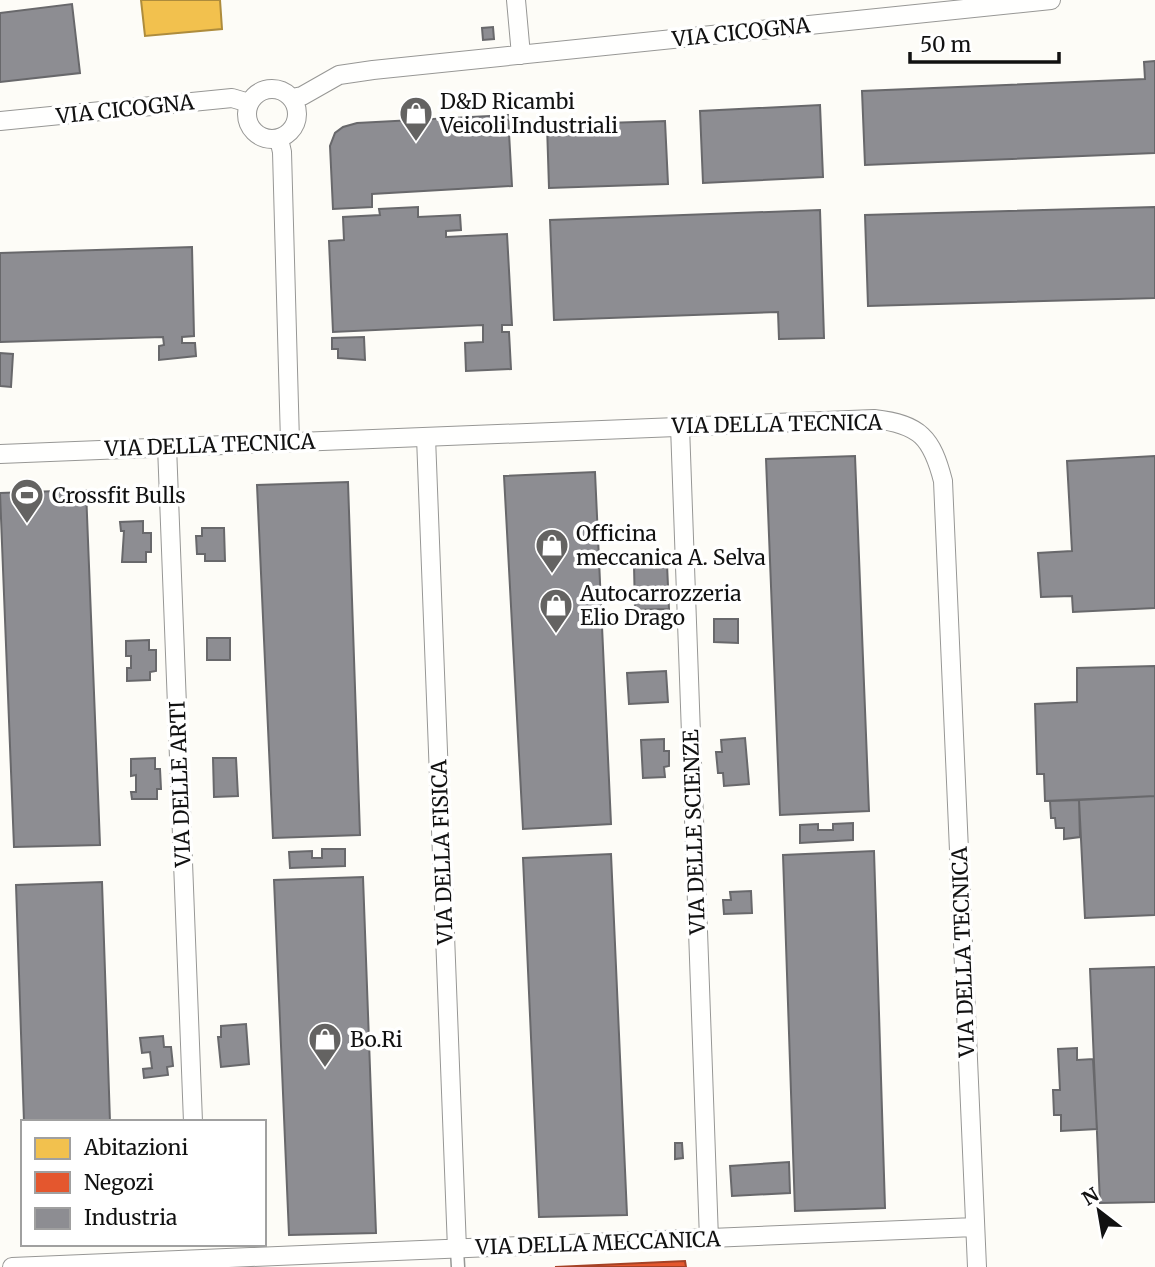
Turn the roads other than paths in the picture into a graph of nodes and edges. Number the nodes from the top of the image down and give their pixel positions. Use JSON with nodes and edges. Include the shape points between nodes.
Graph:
{"nodes":[{"id":1,"x":516,"y":0,"type":"edge"},
{"id":2,"x":1051,"y":0,"type":"edge"},
{"id":3,"x":961,"y":5,"type":"edge"},
{"id":4,"x":521,"y":55,"type":"junction"},
{"id":5,"x":292,"y":98,"type":"junction"},
{"id":6,"x":249,"y":103,"type":"junction"},
{"id":7,"x":0,"y":121,"type":"edge"},
{"id":8,"x":279,"y":139,"type":"junction"},
{"id":9,"x":680,"y":426,"type":"junction"},
{"id":10,"x":426,"y":437,"type":"junction"},
{"id":11,"x":290,"y":442,"type":"junction"},
{"id":12,"x":167,"y":446,"type":"junction"},
{"id":13,"x":0,"y":454,"type":"edge"},
{"id":14,"x":193,"y":1120,"type":"edge"},
{"id":15,"x":975,"y":1227,"type":"junction"},
{"id":16,"x":709,"y":1239,"type":"junction"},
{"id":17,"x":457,"y":1249,"type":"junction"},
{"id":18,"x":198,"y":1252,"type":"edge"},
{"id":19,"x":12,"y":1267,"type":"edge"},
{"id":20,"x":458,"y":1267,"type":"edge"},
{"id":21,"x":977,"y":1267,"type":"edge"}],
"edges":[{"from":1,"to":4,"type":"street"},
{"from":2,"to":3,"type":"street","name":"VIA CICOGNA"},
{"from":3,"to":4,"type":"street","name":"VIA CICOGNA"},
{"from":4,"to":5,"type":"street","name":"VIA CICOGNA","via":[[340,75]]},
{"from":5,"to":6,"type":"street","name":"VIA CICOGNA","via":[[269,89]]},
{"from":5,"to":8,"type":"street","via":[[296,122]]},
{"from":6,"to":7,"type":"street","name":"VIA CICOGNA","via":[[232,98]]},
{"from":6,"to":8,"type":"street","via":[[246,119],[255,134]]},
{"from":8,"to":11,"type":"street"},
{"from":9,"to":10,"type":"street","name":"VIA DELLA TECNICA"},
{"from":9,"to":15,"type":"street","name":"VIA DELLA TECNICA","via":[[891,421],[921,433],[939,464]]},
{"from":9,"to":16,"type":"street","name":"VIA DELLE SCIENZE"},
{"from":10,"to":11,"type":"street","name":"VIA DELLA TECNICA"},
{"from":10,"to":17,"type":"street","name":"VIA DELLA FISICA"},
{"from":11,"to":12,"type":"street","name":"VIA DELLA TECNICA"},
{"from":12,"to":13,"type":"street","name":"VIA DELLA TECNICA"},
{"from":12,"to":14,"type":"street","name":"VIA DELLE ARTI"},
{"from":15,"to":16,"type":"street","name":"VIA DELLA MECCANICA"},
{"from":15,"to":21,"type":"street","name":"VIA DELLA TECNICA"},
{"from":16,"to":17,"type":"street","name":"VIA DELLA MECCANICA"},
{"from":17,"to":18,"type":"street","name":"VIA DELLA MECCANICA"},
{"from":17,"to":20,"type":"street","name":"VIA DELLA FISICA"},
{"from":18,"to":19,"type":"street","name":"VIA DELLA MECCANICA"}]}
